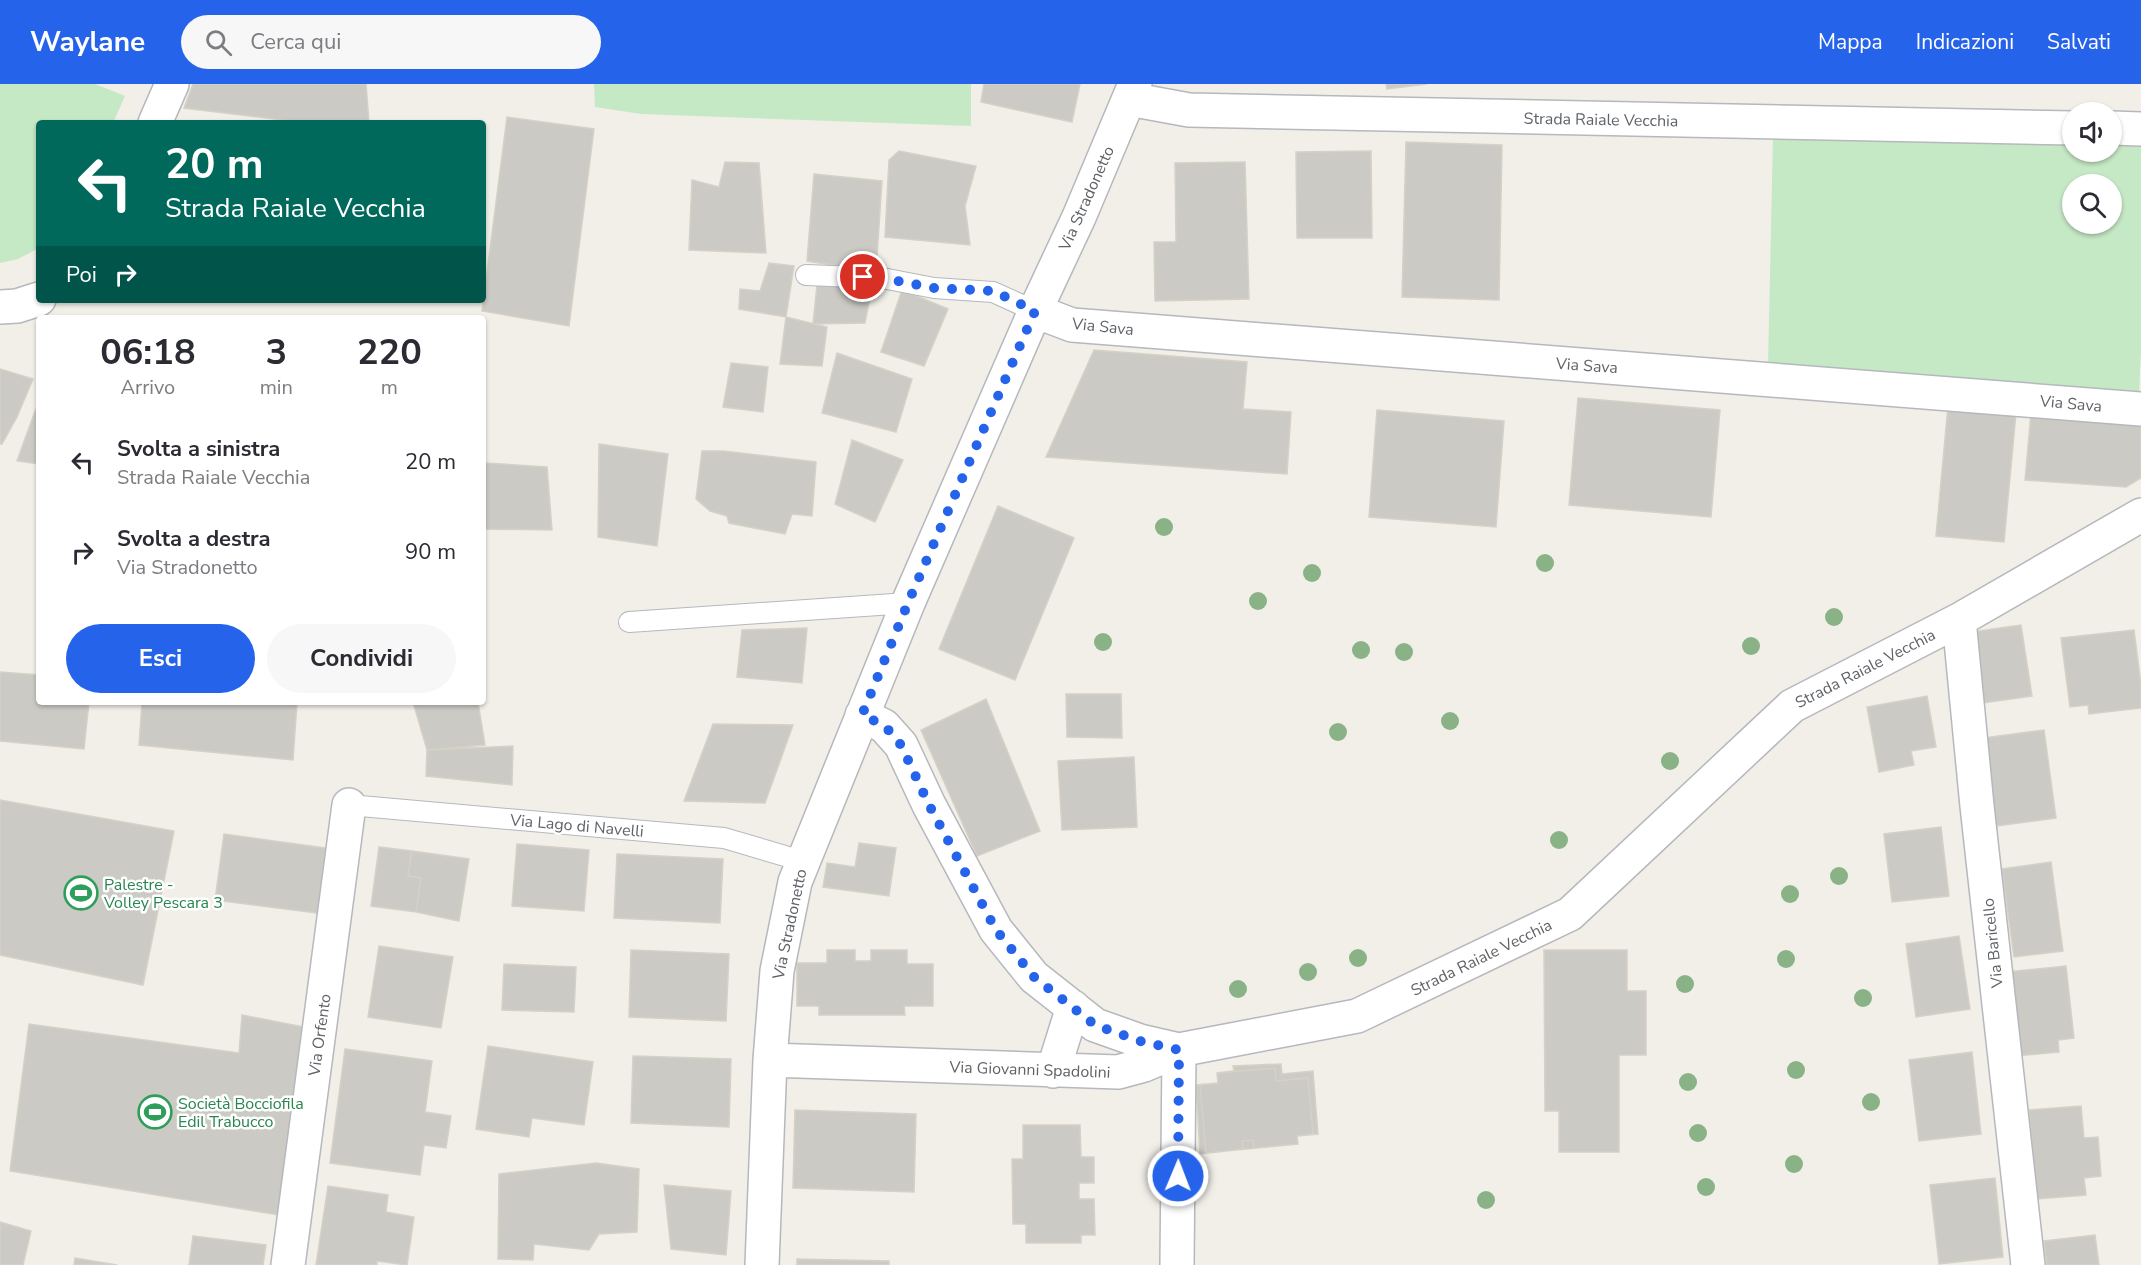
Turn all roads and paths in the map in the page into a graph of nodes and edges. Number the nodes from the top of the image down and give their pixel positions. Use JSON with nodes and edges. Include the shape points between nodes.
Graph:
{"nodes":[{"id":1,"x":172,"y":84,"type":"edge"},
{"id":2,"x":1132,"y":92,"type":"edge"},
{"id":3,"x":156,"y":120,"type":"edge"},
{"id":4,"x":2062,"y":128,"type":"edge"},
{"id":5,"x":2122,"y":128,"type":"edge"},
{"id":6,"x":2141,"y":129,"type":"edge"},
{"id":7,"x":806,"y":275,"type":"dead end"},
{"id":8,"x":36,"y":300,"type":"edge"},
{"id":9,"x":0,"y":307,"type":"edge"},
{"id":10,"x":1035,"y":311,"type":"junction"},
{"id":11,"x":2141,"y":409,"type":"edge"},
{"id":12,"x":2141,"y":514,"type":"edge"},
{"id":13,"x":908,"y":603,"type":"junction"},
{"id":14,"x":1959,"y":620,"type":"junction"},
{"id":15,"x":629,"y":622,"type":"dead end"},
{"id":16,"x":862,"y":715,"type":"junction"},
{"id":17,"x":349,"y":805,"type":"joint"},
{"id":18,"x":802,"y":861,"type":"junction"},
{"id":19,"x":1073,"y":1007,"type":"junction"},
{"id":20,"x":1179,"y":1050,"type":"junction"},
{"id":21,"x":770,"y":1060,"type":"junction"},
{"id":22,"x":1053,"y":1071,"type":"junction"},
{"id":23,"x":288,"y":1265,"type":"edge"},
{"id":24,"x":762,"y":1265,"type":"edge"},
{"id":25,"x":1177,"y":1265,"type":"edge"},
{"id":26,"x":2028,"y":1265,"type":"edge"}],
"edges":[{"from":1,"to":3,"type":"street"},
{"from":2,"to":4,"type":"street","name":"Strada Raiale Vecchia","via":[[1189,110]]},
{"from":2,"to":10,"type":"street","name":"Via Stradonetto"},
{"from":5,"to":6,"type":"street"},
{"from":7,"to":10,"type":"lane","via":[[882,278],[934,288],[993,291]]},
{"from":8,"to":9,"type":"street"},
{"from":10,"to":11,"type":"street","name":"Via Sava","via":[[1072,325]]},
{"from":10,"to":13,"type":"street","name":"Via Stradonetto"},
{"from":12,"to":14,"type":"street","name":"Strada Raiale Vecchia"},
{"from":13,"to":15,"type":"lane"},
{"from":13,"to":16,"type":"street","name":"Via Stradonetto"},
{"from":14,"to":20,"type":"street","name":"Strada Raiale Vecchia","via":[[1792,706],[1570,914],[1357,1016]]},
{"from":14,"to":26,"type":"street","name":"Via Baricello"},
{"from":16,"to":18,"type":"street","name":"Via Stradonetto"},
{"from":16,"to":19,"type":"street","name":"Strada Raiale Vecchia","via":[[885,726],[901,745],[996,930],[1034,977]]},
{"from":17,"to":18,"type":"lane","name":"Via Lago di Navelli","via":[[724,838]]},
{"from":17,"to":23,"type":"street","name":"Via Orfento"},
{"from":18,"to":21,"type":"street","name":"Via Stradonetto","via":[[777,971]]},
{"from":19,"to":20,"type":"street","name":"Strada Raiale Vecchia","via":[[1095,1025]]},
{"from":19,"to":22,"type":"street"},
{"from":20,"to":22,"type":"street","name":"Via Giovanni Spadolini","via":[[1118,1072]]},
{"from":20,"to":25,"type":"street"},
{"from":21,"to":22,"type":"street","name":"Via Giovanni Spadolini"},
{"from":21,"to":24,"type":"street","name":"Via Stradonetto"}]}
